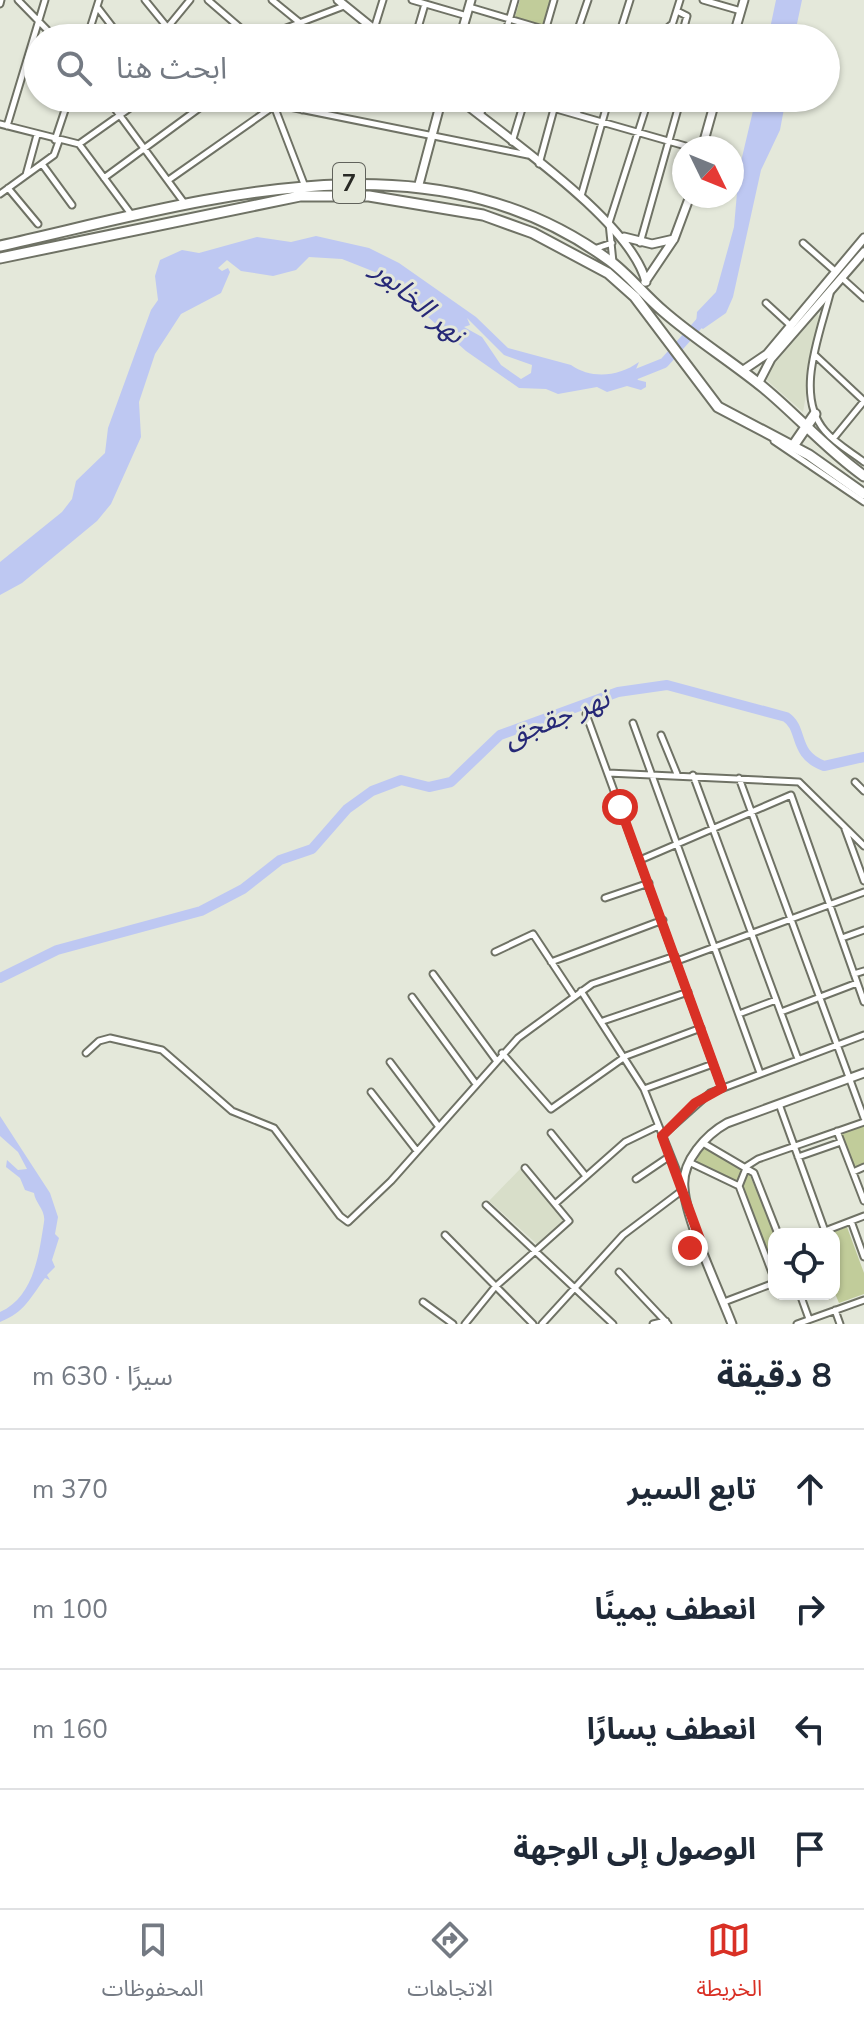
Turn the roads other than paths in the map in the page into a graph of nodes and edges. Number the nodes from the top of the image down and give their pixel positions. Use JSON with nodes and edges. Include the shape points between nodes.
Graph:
{"nodes":[{"id":1,"x":18,"y":0,"type":"edge"},
{"id":2,"x":45,"y":0,"type":"edge"},
{"id":3,"x":99,"y":0,"type":"edge"},
{"id":4,"x":145,"y":0,"type":"edge"},
{"id":5,"x":190,"y":0,"type":"edge"},
{"id":6,"x":208,"y":0,"type":"edge"},
{"id":7,"x":272,"y":0,"type":"edge"},
{"id":8,"x":383,"y":0,"type":"edge"},
{"id":9,"x":412,"y":0,"type":"edge"},
{"id":10,"x":515,"y":0,"type":"edge"},
{"id":11,"x":554,"y":0,"type":"edge"},
{"id":12,"x":588,"y":0,"type":"edge"},
{"id":13,"x":630,"y":0,"type":"edge"},
{"id":14,"x":680,"y":0,"type":"edge"},
{"id":15,"x":703,"y":0,"type":"edge"},
{"id":16,"x":744,"y":0,"type":"edge"},
{"id":17,"x":341,"y":3,"type":"edge"},
{"id":18,"x":425,"y":4,"type":"junction"},
{"id":19,"x":97,"y":7,"type":"junction"},
{"id":20,"x":469,"y":7,"type":"edge"},
{"id":21,"x":677,"y":11,"type":"junction"},
{"id":22,"x":741,"y":11,"type":"junction"},
{"id":23,"x":509,"y":19,"type":"junction"},
{"id":24,"x":39,"y":21,"type":"junction"},
{"id":25,"x":300,"y":23,"type":"joint"},
{"id":26,"x":38,"y":24,"type":"edge"},
{"id":27,"x":42,"y":24,"type":"edge"},
{"id":28,"x":92,"y":24,"type":"edge"},
{"id":29,"x":110,"y":24,"type":"edge"},
{"id":30,"x":164,"y":24,"type":"edge"},
{"id":31,"x":170,"y":24,"type":"edge"},
{"id":32,"x":236,"y":24,"type":"edge"},
{"id":33,"x":368,"y":24,"type":"edge"},
{"id":34,"x":376,"y":24,"type":"edge"},
{"id":35,"x":419,"y":24,"type":"edge"},
{"id":36,"x":508,"y":24,"type":"edge"},
{"id":37,"x":527,"y":24,"type":"edge"},
{"id":38,"x":547,"y":24,"type":"edge"},
{"id":39,"x":579,"y":24,"type":"edge"},
{"id":40,"x":622,"y":24,"type":"edge"},
{"id":41,"x":672,"y":24,"type":"edge"},
{"id":42,"x":685,"y":24,"type":"edge"},
{"id":43,"x":737,"y":24,"type":"edge"},
{"id":44,"x":24,"y":70,"type":"edge"},
{"id":45,"x":65,"y":112,"type":"edge"},
{"id":46,"x":123,"y":112,"type":"edge"},
{"id":47,"x":194,"y":112,"type":"edge"},
{"id":48,"x":265,"y":112,"type":"edge"},
{"id":49,"x":276,"y":112,"type":"edge"},
{"id":50,"x":305,"y":112,"type":"edge"},
{"id":51,"x":438,"y":112,"type":"edge"},
{"id":52,"x":475,"y":112,"type":"edge"},
{"id":53,"x":481,"y":112,"type":"edge"},
{"id":54,"x":520,"y":112,"type":"edge"},
{"id":55,"x":553,"y":112,"type":"edge"},
{"id":56,"x":568,"y":112,"type":"edge"},
{"id":57,"x":605,"y":112,"type":"edge"},
{"id":58,"x":644,"y":112,"type":"edge"},
{"id":59,"x":677,"y":112,"type":"edge"},
{"id":60,"x":712,"y":112,"type":"edge"},
{"id":61,"x":120,"y":114,"type":"junction"},
{"id":62,"x":575,"y":114,"type":"joint"},
{"id":63,"x":480,"y":116,"type":"junction"},
{"id":64,"x":602,"y":122,"type":"junction"},
{"id":65,"x":0,"y":124,"type":"edge"},
{"id":66,"x":7,"y":126,"type":"junction"},
{"id":67,"x":638,"y":132,"type":"junction"},
{"id":68,"x":432,"y":134,"type":"junction"},
{"id":69,"x":37,"y":135,"type":"junction"},
{"id":70,"x":705,"y":136,"type":"edge"},
{"id":71,"x":57,"y":141,"type":"junction"},
{"id":72,"x":668,"y":141,"type":"junction"},
{"id":73,"x":512,"y":142,"type":"junction"},
{"id":74,"x":672,"y":142,"type":"edge"},
{"id":75,"x":79,"y":144,"type":"junction"},
{"id":76,"x":145,"y":147,"type":"junction"},
{"id":77,"x":528,"y":155,"type":"junction"},
{"id":78,"x":42,"y":164,"type":"junction"},
{"id":79,"x":539,"y":165,"type":"junction"},
{"id":80,"x":26,"y":175,"type":"junction"},
{"id":81,"x":104,"y":178,"type":"junction"},
{"id":82,"x":170,"y":179,"type":"junction"},
{"id":83,"x":304,"y":184,"type":"junction"},
{"id":84,"x":8,"y":188,"type":"junction"},
{"id":85,"x":418,"y":188,"type":"junction"},
{"id":86,"x":0,"y":194,"type":"edge"},
{"id":87,"x":580,"y":197,"type":"junction"},
{"id":88,"x":72,"y":205,"type":"dead end"},
{"id":89,"x":186,"y":205,"type":"junction"},
{"id":90,"x":686,"y":208,"type":"edge"},
{"id":91,"x":133,"y":216,"type":"junction"},
{"id":92,"x":609,"y":223,"type":"junction"},
{"id":93,"x":38,"y":224,"type":"dead end"},
{"id":94,"x":624,"y":237,"type":"junction"},
{"id":95,"x":864,"y":238,"type":"edge"},
{"id":96,"x":674,"y":239,"type":"junction"},
{"id":97,"x":612,"y":243,"type":"junction"},
{"id":98,"x":640,"y":243,"type":"junction"},
{"id":99,"x":803,"y":243,"type":"dead end"},
{"id":100,"x":0,"y":246,"type":"edge"},
{"id":101,"x":593,"y":250,"type":"junction"},
{"id":102,"x":863,"y":256,"type":"edge"},
{"id":103,"x":0,"y":258,"type":"edge"},
{"id":104,"x":610,"y":268,"type":"junction"},
{"id":105,"x":839,"y":275,"type":"junction"},
{"id":106,"x":640,"y":290,"type":"junction"},
{"id":107,"x":830,"y":294,"type":"junction"},
{"id":108,"x":864,"y":298,"type":"edge"},
{"id":109,"x":766,"y":303,"type":"dead end"},
{"id":110,"x":791,"y":326,"type":"junction"},
{"id":111,"x":815,"y":355,"type":"junction"},
{"id":112,"x":742,"y":371,"type":"junction"},
{"id":113,"x":758,"y":384,"type":"junction"},
{"id":114,"x":864,"y":401,"type":"edge"},
{"id":115,"x":815,"y":414,"type":"junction"},
{"id":116,"x":805,"y":429,"type":"junction"},
{"id":117,"x":833,"y":439,"type":"junction"},
{"id":118,"x":774,"y":441,"type":"dead end"},
{"id":119,"x":793,"y":446,"type":"junction"},
{"id":120,"x":864,"y":462,"type":"edge"},
{"id":121,"x":864,"y":476,"type":"edge"},
{"id":122,"x":864,"y":494,"type":"edge"},
{"id":123,"x":864,"y":502,"type":"edge"},
{"id":124,"x":586,"y":714,"type":"dead end"},
{"id":125,"x":633,"y":723,"type":"dead end"},
{"id":126,"x":661,"y":735,"type":"dead end"},
{"id":127,"x":608,"y":773,"type":"junction"},
{"id":128,"x":650,"y":773,"type":"junction"},
{"id":129,"x":677,"y":774,"type":"junction"},
{"id":130,"x":693,"y":775,"type":"junction"},
{"id":131,"x":739,"y":778,"type":"junction"},
{"id":132,"x":855,"y":782,"type":"dead end"},
{"id":133,"x":864,"y":791,"type":"edge"},
{"id":134,"x":751,"y":812,"type":"junction"},
{"id":135,"x":843,"y":824,"type":"junction"},
{"id":136,"x":713,"y":829,"type":"junction"},
{"id":137,"x":863,"y":844,"type":"edge"},
{"id":138,"x":677,"y":845,"type":"junction"},
{"id":139,"x":852,"y":848,"type":"junction"},
{"id":140,"x":640,"y":860,"type":"junction"},
{"id":141,"x":864,"y":881,"type":"edge"},
{"id":142,"x":649,"y":883,"type":"junction"},
{"id":143,"x":864,"y":892,"type":"edge"},
{"id":144,"x":605,"y":898,"type":"dead end"},
{"id":145,"x":830,"y":905,"type":"junction"},
{"id":146,"x":663,"y":920,"type":"junction"},
{"id":147,"x":791,"y":920,"type":"junction"},
{"id":148,"x":864,"y":930,"type":"edge"},
{"id":149,"x":752,"y":934,"type":"junction"},
{"id":150,"x":842,"y":938,"type":"junction"},
{"id":151,"x":715,"y":947,"type":"junction"},
{"id":152,"x":495,"y":952,"type":"dead end"},
{"id":153,"x":676,"y":958,"type":"junction"},
{"id":154,"x":551,"y":962,"type":"junction"},
{"id":155,"x":864,"y":971,"type":"edge"},
{"id":156,"x":433,"y":974,"type":"dead end"},
{"id":157,"x":854,"y":974,"type":"junction"},
{"id":158,"x":857,"y":983,"type":"junction"},
{"id":159,"x":581,"y":991,"type":"junction"},
{"id":160,"x":688,"y":992,"type":"junction"},
{"id":161,"x":574,"y":996,"type":"junction"},
{"id":162,"x":412,"y":997,"type":"dead end"},
{"id":163,"x":819,"y":997,"type":"junction"},
{"id":164,"x":776,"y":1000,"type":"junction"},
{"id":165,"x":864,"y":1002,"type":"edge"},
{"id":166,"x":781,"y":1012,"type":"junction"},
{"id":167,"x":739,"y":1014,"type":"junction"},
{"id":168,"x":603,"y":1021,"type":"junction"},
{"id":169,"x":701,"y":1028,"type":"junction"},
{"id":170,"x":864,"y":1035,"type":"edge"},
{"id":171,"x":837,"y":1044,"type":"junction"},
{"id":172,"x":86,"y":1053,"type":"dead end"},
{"id":173,"x":502,"y":1053,"type":"junction"},
{"id":174,"x":626,"y":1056,"type":"junction"},
{"id":175,"x":798,"y":1059,"type":"junction"},
{"id":176,"x":496,"y":1060,"type":"junction"},
{"id":177,"x":390,"y":1062,"type":"dead end"},
{"id":178,"x":713,"y":1064,"type":"junction"},
{"id":179,"x":760,"y":1073,"type":"junction"},
{"id":180,"x":864,"y":1073,"type":"edge"},
{"id":181,"x":850,"y":1078,"type":"junction"},
{"id":182,"x":476,"y":1084,"type":"junction"},
{"id":183,"x":722,"y":1088,"type":"junction"},
{"id":184,"x":644,"y":1089,"type":"junction"},
{"id":185,"x":371,"y":1092,"type":"dead end"},
{"id":186,"x":779,"y":1103,"type":"junction"},
{"id":187,"x":864,"y":1120,"type":"edge"},
{"id":188,"x":659,"y":1126,"type":"junction"},
{"id":189,"x":439,"y":1127,"type":"junction"},
{"id":190,"x":837,"y":1131,"type":"junction"},
{"id":191,"x":551,"y":1133,"type":"dead end"},
{"id":192,"x":662,"y":1136,"type":"junction"},
{"id":193,"x":841,"y":1142,"type":"junction"},
{"id":194,"x":702,"y":1143,"type":"junction"},
{"id":195,"x":794,"y":1146,"type":"junction"},
{"id":196,"x":417,"y":1151,"type":"junction"},
{"id":197,"x":670,"y":1156,"type":"junction"},
{"id":198,"x":798,"y":1157,"type":"junction"},
{"id":199,"x":691,"y":1163,"type":"junction"},
{"id":200,"x":747,"y":1166,"type":"junction"},
{"id":201,"x":864,"y":1167,"type":"edge"},
{"id":202,"x":525,"y":1168,"type":"dead end"},
{"id":203,"x":853,"y":1172,"type":"junction"},
{"id":204,"x":585,"y":1175,"type":"junction"},
{"id":205,"x":636,"y":1179,"type":"dead end"},
{"id":206,"x":739,"y":1186,"type":"junction"},
{"id":207,"x":684,"y":1189,"type":"junction"},
{"id":208,"x":864,"y":1201,"type":"edge"},
{"id":209,"x":555,"y":1204,"type":"junction"},
{"id":210,"x":486,"y":1205,"type":"dead end"},
{"id":211,"x":864,"y":1216,"type":"edge"},
{"id":212,"x":851,"y":1221,"type":"junction"},
{"id":213,"x":776,"y":1228,"type":"edge"},
{"id":214,"x":824,"y":1228,"type":"edge"},
{"id":215,"x":833,"y":1228,"type":"edge"},
{"id":216,"x":445,"y":1235,"type":"dead end"},
{"id":217,"x":701,"y":1242,"type":"junction"},
{"id":218,"x":690,"y":1248,"type":"dead end"},
{"id":219,"x":537,"y":1250,"type":"junction"},
{"id":220,"x":864,"y":1257,"type":"edge"},
{"id":221,"x":768,"y":1264,"type":"edge"},
{"id":222,"x":619,"y":1272,"type":"dead end"},
{"id":223,"x":768,"y":1283,"type":"edge"},
{"id":224,"x":495,"y":1287,"type":"junction"},
{"id":225,"x":576,"y":1288,"type":"junction"},
{"id":226,"x":802,"y":1300,"type":"edge"},
{"id":227,"x":864,"y":1300,"type":"edge"},
{"id":228,"x":423,"y":1302,"type":"dead end"},
{"id":229,"x":724,"y":1302,"type":"junction"},
{"id":230,"x":835,"y":1310,"type":"junction"},
{"id":231,"x":809,"y":1320,"type":"junction"},
{"id":232,"x":667,"y":1322,"type":"edge"},
{"id":233,"x":453,"y":1324,"type":"edge"},
{"id":234,"x":465,"y":1324,"type":"edge"},
{"id":235,"x":533,"y":1324,"type":"edge"},
{"id":236,"x":542,"y":1324,"type":"edge"},
{"id":237,"x":613,"y":1324,"type":"edge"},
{"id":238,"x":653,"y":1324,"type":"edge"},
{"id":239,"x":732,"y":1324,"type":"edge"},
{"id":240,"x":797,"y":1324,"type":"edge"},
{"id":241,"x":840,"y":1324,"type":"edge"}],
"edges":[{"from":1,"to":24,"type":"street"},
{"from":2,"to":24,"type":"street"},
{"from":3,"to":19,"type":"street"},
{"from":4,"to":30,"type":"street"},
{"from":5,"to":31,"type":"street"},
{"from":6,"to":32,"type":"street"},
{"from":7,"to":25,"type":"street"},
{"from":8,"to":34,"type":"street"},
{"from":9,"to":18,"type":"street"},
{"from":10,"to":23,"type":"street"},
{"from":11,"to":38,"type":"street"},
{"from":12,"to":39,"type":"street"},
{"from":13,"to":40,"type":"street"},
{"from":14,"to":21,"type":"street"},
{"from":15,"to":22,"type":"street"},
{"from":16,"to":22,"type":"street"},
{"from":17,"to":25,"type":"street"},
{"from":17,"to":33,"type":"street"},
{"from":18,"to":20,"type":"street"},
{"from":18,"to":35,"type":"street"},
{"from":19,"to":28,"type":"street"},
{"from":19,"to":29,"type":"street"},
{"from":20,"to":23,"type":"street"},
{"from":21,"to":41,"type":"street"},
{"from":21,"to":42,"type":"street","via":[[687,16]]},
{"from":22,"to":43,"type":"street"},
{"from":23,"to":36,"type":"street"},
{"from":23,"to":37,"type":"street"},
{"from":24,"to":26,"type":"street"},
{"from":24,"to":27,"type":"street"},
{"from":44,"to":66,"type":"street"},
{"from":45,"to":71,"type":"street"},
{"from":46,"to":61,"type":"street"},
{"from":47,"to":76,"type":"street"},
{"from":48,"to":82,"type":"street"},
{"from":49,"to":83,"type":"street"},
{"from":50,"to":68,"type":"street"},
{"from":51,"to":68,"type":"street"},
{"from":52,"to":63,"type":"street"},
{"from":53,"to":63,"type":"street"},
{"from":54,"to":73,"type":"street"},
{"from":55,"to":79,"type":"street"},
{"from":56,"to":62,"type":"street"},
{"from":57,"to":64,"type":"street"},
{"from":58,"to":67,"type":"street"},
{"from":59,"to":72,"type":"street"},
{"from":60,"to":70,"type":"street"},
{"from":61,"to":75,"type":"street"},
{"from":61,"to":76,"type":"street"},
{"from":62,"to":64,"type":"street"},
{"from":63,"to":73,"type":"street"},
{"from":64,"to":67,"type":"street"},
{"from":64,"to":87,"type":"street"},
{"from":65,"to":66,"type":"street"},
{"from":66,"to":69,"type":"street"},
{"from":67,"to":72,"type":"street"},
{"from":67,"to":92,"type":"street"},
{"from":68,"to":77,"type":"street"},
{"from":68,"to":85,"type":"street"},
{"from":69,"to":71,"type":"street"},
{"from":69,"to":80,"type":"street"},
{"from":71,"to":75,"type":"street"},
{"from":71,"to":78,"type":"street","via":[[54,155]]},
{"from":72,"to":74,"type":"street"},
{"from":72,"to":98,"type":"street"},
{"from":73,"to":77,"type":"street"},
{"from":75,"to":81,"type":"street"},
{"from":76,"to":81,"type":"street"},
{"from":76,"to":82,"type":"street"},
{"from":77,"to":79,"type":"street"},
{"from":78,"to":80,"type":"street"},
{"from":78,"to":88,"type":"street"},
{"from":79,"to":87,"type":"street"},
{"from":80,"to":84,"type":"street"},
{"from":81,"to":91,"type":"street"},
{"from":82,"to":89,"type":"street"},
{"from":83,"to":85,"type":"highway","number":"7"},
{"from":83,"to":89,"type":"highway","number":"7"},
{"from":84,"to":86,"type":"street"},
{"from":84,"to":93,"type":"street"},
{"from":85,"to":101,"type":"highway","number":"7","via":[[514,211]]},
{"from":87,"to":92,"type":"street"},
{"from":89,"to":91,"type":"highway","number":"7"},
{"from":90,"to":96,"type":"street"},
{"from":91,"to":100,"type":"highway","number":"7"},
{"from":92,"to":94,"type":"street"},
{"from":92,"to":97,"type":"street"},
{"from":94,"to":98,"type":"street"},
{"from":94,"to":106,"type":"street","via":[[639,262]]},
{"from":95,"to":105,"type":"street"},
{"from":96,"to":98,"type":"street"},
{"from":96,"to":106,"type":"street"},
{"from":97,"to":101,"type":"street"},
{"from":97,"to":104,"type":"street"},
{"from":99,"to":105,"type":"street"},
{"from":101,"to":104,"type":"highway","number":"7"},
{"from":102,"to":105,"type":"street"},
{"from":103,"to":104,"type":"highway","number":"7","via":[[244,205],[334,194],[409,200],[483,215]]},
{"from":104,"to":106,"type":"highway","number":"7"},
{"from":105,"to":107,"type":"street"},
{"from":105,"to":108,"type":"street"},
{"from":105,"to":110,"type":"street"},
{"from":106,"to":112,"type":"highway","number":"7"},
{"from":106,"to":119,"type":"highway","number":"7","via":[[661,331],[708,396],[724,412]]},
{"from":107,"to":111,"type":"street"},
{"from":107,"to":113,"type":"street","via":[[771,359]]},
{"from":109,"to":110,"type":"street"},
{"from":110,"to":112,"type":"street","via":[[759,361]]},
{"from":111,"to":114,"type":"street"},
{"from":111,"to":115,"type":"street","via":[[810,387]]},
{"from":112,"to":113,"type":"highway"},
{"from":113,"to":116,"type":"highway"},
{"from":114,"to":117,"type":"street"},
{"from":115,"to":116,"type":"highway"},
{"from":115,"to":117,"type":"street"},
{"from":116,"to":119,"type":"highway"},
{"from":116,"to":121,"type":"highway"},
{"from":117,"to":120,"type":"street"},
{"from":118,"to":123,"type":"street"},
{"from":119,"to":122,"type":"highway","number":"7"},
{"from":124,"to":127,"type":"street"},
{"from":125,"to":128,"type":"street"},
{"from":126,"to":129,"type":"street"},
{"from":127,"to":128,"type":"street"},
{"from":127,"to":140,"type":"street"},
{"from":128,"to":129,"type":"street"},
{"from":128,"to":138,"type":"street"},
{"from":129,"to":130,"type":"street"},
{"from":130,"to":131,"type":"street"},
{"from":130,"to":136,"type":"street"},
{"from":131,"to":134,"type":"street"},
{"from":131,"to":135,"type":"street","via":[[799,782]]},
{"from":132,"to":133,"type":"street"},
{"from":134,"to":136,"type":"street"},
{"from":134,"to":145,"type":"street","via":[[791,795]]},
{"from":134,"to":147,"type":"street"},
{"from":135,"to":137,"type":"street"},
{"from":135,"to":139,"type":"street"},
{"from":136,"to":138,"type":"street"},
{"from":136,"to":149,"type":"street"},
{"from":137,"to":139,"type":"street"},
{"from":138,"to":140,"type":"street"},
{"from":138,"to":151,"type":"street"},
{"from":139,"to":141,"type":"street"},
{"from":140,"to":142,"type":"street"},
{"from":142,"to":144,"type":"street"},
{"from":142,"to":146,"type":"street"},
{"from":143,"to":145,"type":"street"},
{"from":145,"to":147,"type":"street"},
{"from":145,"to":150,"type":"street"},
{"from":146,"to":153,"type":"street"},
{"from":146,"to":154,"type":"street"},
{"from":147,"to":149,"type":"street"},
{"from":147,"to":163,"type":"street"},
{"from":148,"to":150,"type":"street"},
{"from":149,"to":151,"type":"street"},
{"from":149,"to":164,"type":"street"},
{"from":150,"to":157,"type":"street"},
{"from":151,"to":153,"type":"street"},
{"from":151,"to":167,"type":"street"},
{"from":152,"to":154,"type":"street","via":[[533,934]]},
{"from":153,"to":159,"type":"street"},
{"from":153,"to":160,"type":"street"},
{"from":154,"to":161,"type":"street"},
{"from":155,"to":157,"type":"street"},
{"from":156,"to":176,"type":"street"},
{"from":157,"to":158,"type":"street"},
{"from":158,"to":163,"type":"street"},
{"from":158,"to":165,"type":"street"},
{"from":159,"to":161,"type":"street"},
{"from":159,"to":168,"type":"street"},
{"from":160,"to":168,"type":"street"},
{"from":160,"to":169,"type":"street"},
{"from":161,"to":173,"type":"street"},
{"from":162,"to":182,"type":"street"},
{"from":163,"to":166,"type":"street"},
{"from":163,"to":171,"type":"street"},
{"from":164,"to":166,"type":"street"},
{"from":164,"to":167,"type":"street"},
{"from":166,"to":175,"type":"street"},
{"from":167,"to":179,"type":"street"},
{"from":168,"to":174,"type":"street"},
{"from":169,"to":174,"type":"street"},
{"from":169,"to":178,"type":"street"},
{"from":170,"to":171,"type":"street"},
{"from":171,"to":175,"type":"street"},
{"from":171,"to":181,"type":"street"},
{"from":172,"to":196,"type":"street","via":[[110,1038],[162,1050],[232,1111],[274,1128],[348,1222]]},
{"from":173,"to":174,"type":"street","via":[[551,1109]]},
{"from":173,"to":176,"type":"street"},
{"from":174,"to":184,"type":"street"},
{"from":175,"to":179,"type":"street"},
{"from":176,"to":182,"type":"street"},
{"from":177,"to":189,"type":"street"},
{"from":178,"to":183,"type":"street"},
{"from":178,"to":184,"type":"street"},
{"from":179,"to":183,"type":"street"},
{"from":180,"to":181,"type":"street"},
{"from":181,"to":186,"type":"street"},
{"from":181,"to":187,"type":"street"},
{"from":182,"to":189,"type":"street"},
{"from":183,"to":192,"type":"street","via":[[695,1103]]},
{"from":184,"to":188,"type":"street"},
{"from":185,"to":196,"type":"street"},
{"from":186,"to":194,"type":"street","via":[[727,1123]]},
{"from":186,"to":195,"type":"street"},
{"from":187,"to":190,"type":"street"},
{"from":188,"to":192,"type":"street"},
{"from":188,"to":204,"type":"street","via":[[625,1142]]},
{"from":189,"to":196,"type":"street"},
{"from":190,"to":193,"type":"street"},
{"from":190,"to":195,"type":"street"},
{"from":191,"to":204,"type":"street"},
{"from":192,"to":197,"type":"street"},
{"from":193,"to":198,"type":"street"},
{"from":193,"to":203,"type":"street"},
{"from":194,"to":199,"type":"street"},
{"from":194,"to":200,"type":"street"},
{"from":195,"to":198,"type":"street"},
{"from":195,"to":200,"type":"street"},
{"from":197,"to":205,"type":"street"},
{"from":197,"to":207,"type":"street"},
{"from":198,"to":214,"type":"street"},
{"from":199,"to":206,"type":"street"},
{"from":199,"to":207,"type":"street"},
{"from":200,"to":206,"type":"street"},
{"from":200,"to":213,"type":"street","via":[[759,1180]]},
{"from":201,"to":203,"type":"street"},
{"from":202,"to":209,"type":"street"},
{"from":203,"to":208,"type":"street"},
{"from":204,"to":209,"type":"street"},
{"from":206,"to":221,"type":"street"},
{"from":207,"to":217,"type":"street"},
{"from":207,"to":225,"type":"street","via":[[632,1225]]},
{"from":209,"to":219,"type":"street","via":[[569,1221]]},
{"from":210,"to":219,"type":"street"},
{"from":211,"to":212,"type":"street"},
{"from":212,"to":215,"type":"street"},
{"from":212,"to":220,"type":"street"},
{"from":216,"to":224,"type":"street"},
{"from":217,"to":218,"type":"street"},
{"from":217,"to":229,"type":"street"},
{"from":219,"to":224,"type":"street"},
{"from":219,"to":225,"type":"street"},
{"from":222,"to":232,"type":"street"},
{"from":223,"to":229,"type":"street"},
{"from":224,"to":234,"type":"street"},
{"from":224,"to":235,"type":"street"},
{"from":225,"to":236,"type":"street"},
{"from":225,"to":237,"type":"street"},
{"from":226,"to":231,"type":"street"},
{"from":227,"to":230,"type":"street"},
{"from":228,"to":233,"type":"street"},
{"from":229,"to":239,"type":"street"},
{"from":230,"to":231,"type":"street"},
{"from":230,"to":241,"type":"street"},
{"from":231,"to":240,"type":"street"},
{"from":232,"to":238,"type":"street"}]}
